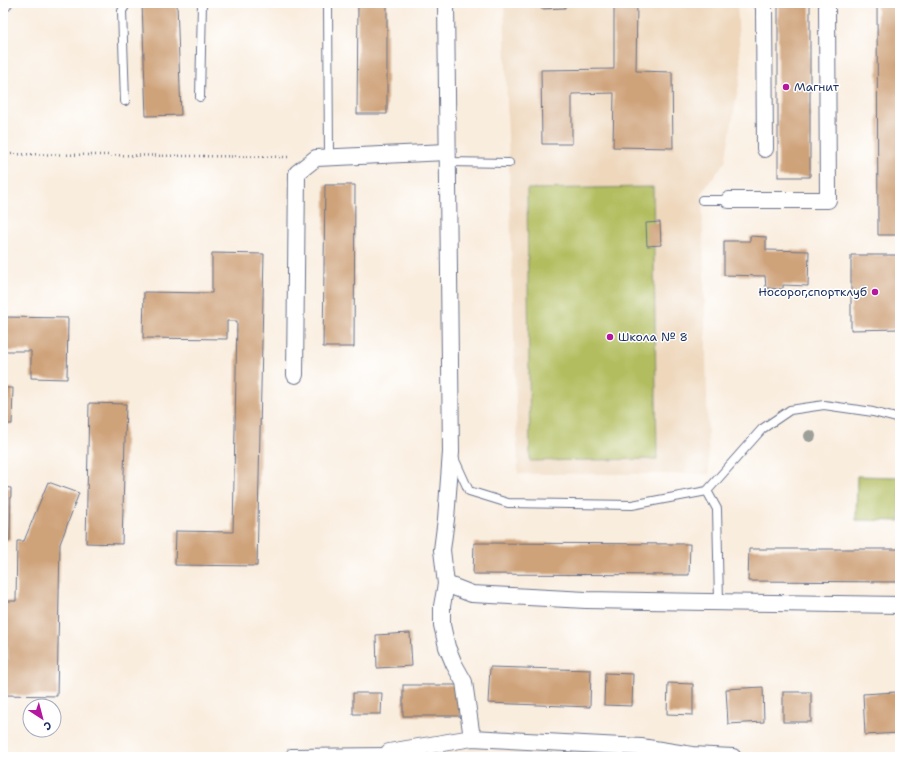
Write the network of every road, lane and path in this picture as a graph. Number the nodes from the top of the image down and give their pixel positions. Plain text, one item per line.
1 (127, 3) edge
2 (202, 3) edge
3 (328, 3) edge
4 (446, 3) edge
5 (763, 3) edge
6 (827, 3) edge
7 (200, 97) dead end
8 (124, 101) dead end
9 (765, 149) dead end
10 (3, 154) edge
11 (323, 157) junction
12 (448, 157) junction
13 (509, 162) dead end
14 (702, 200) dead end
15 (729, 200) joint
16 (295, 375) dead end
17 (900, 419) edge
18 (451, 452) junction
19 (707, 491) junction
20 (446, 584) junction
21 (719, 602) junction
22 (900, 604) edge
23 (472, 738) junction
24 (291, 753) dead end
25 (389, 754) edge
26 (733, 757) edge

1 - 8 lane
2 - 7 lane
3 - 11 lane
4 - 12 street
5 - 9 street
6 - 15 street
10 - 11 path
11 - 12 street
11 - 16 street
12 - 13 lane
12 - 18 street
14 - 15 lane
17 - 19 lane
18 - 19 lane
18 - 20 street
19 - 21 lane
20 - 21 street
20 - 23 street
21 - 22 street
23 - 25 street
23 - 26 street
24 - 25 lane

